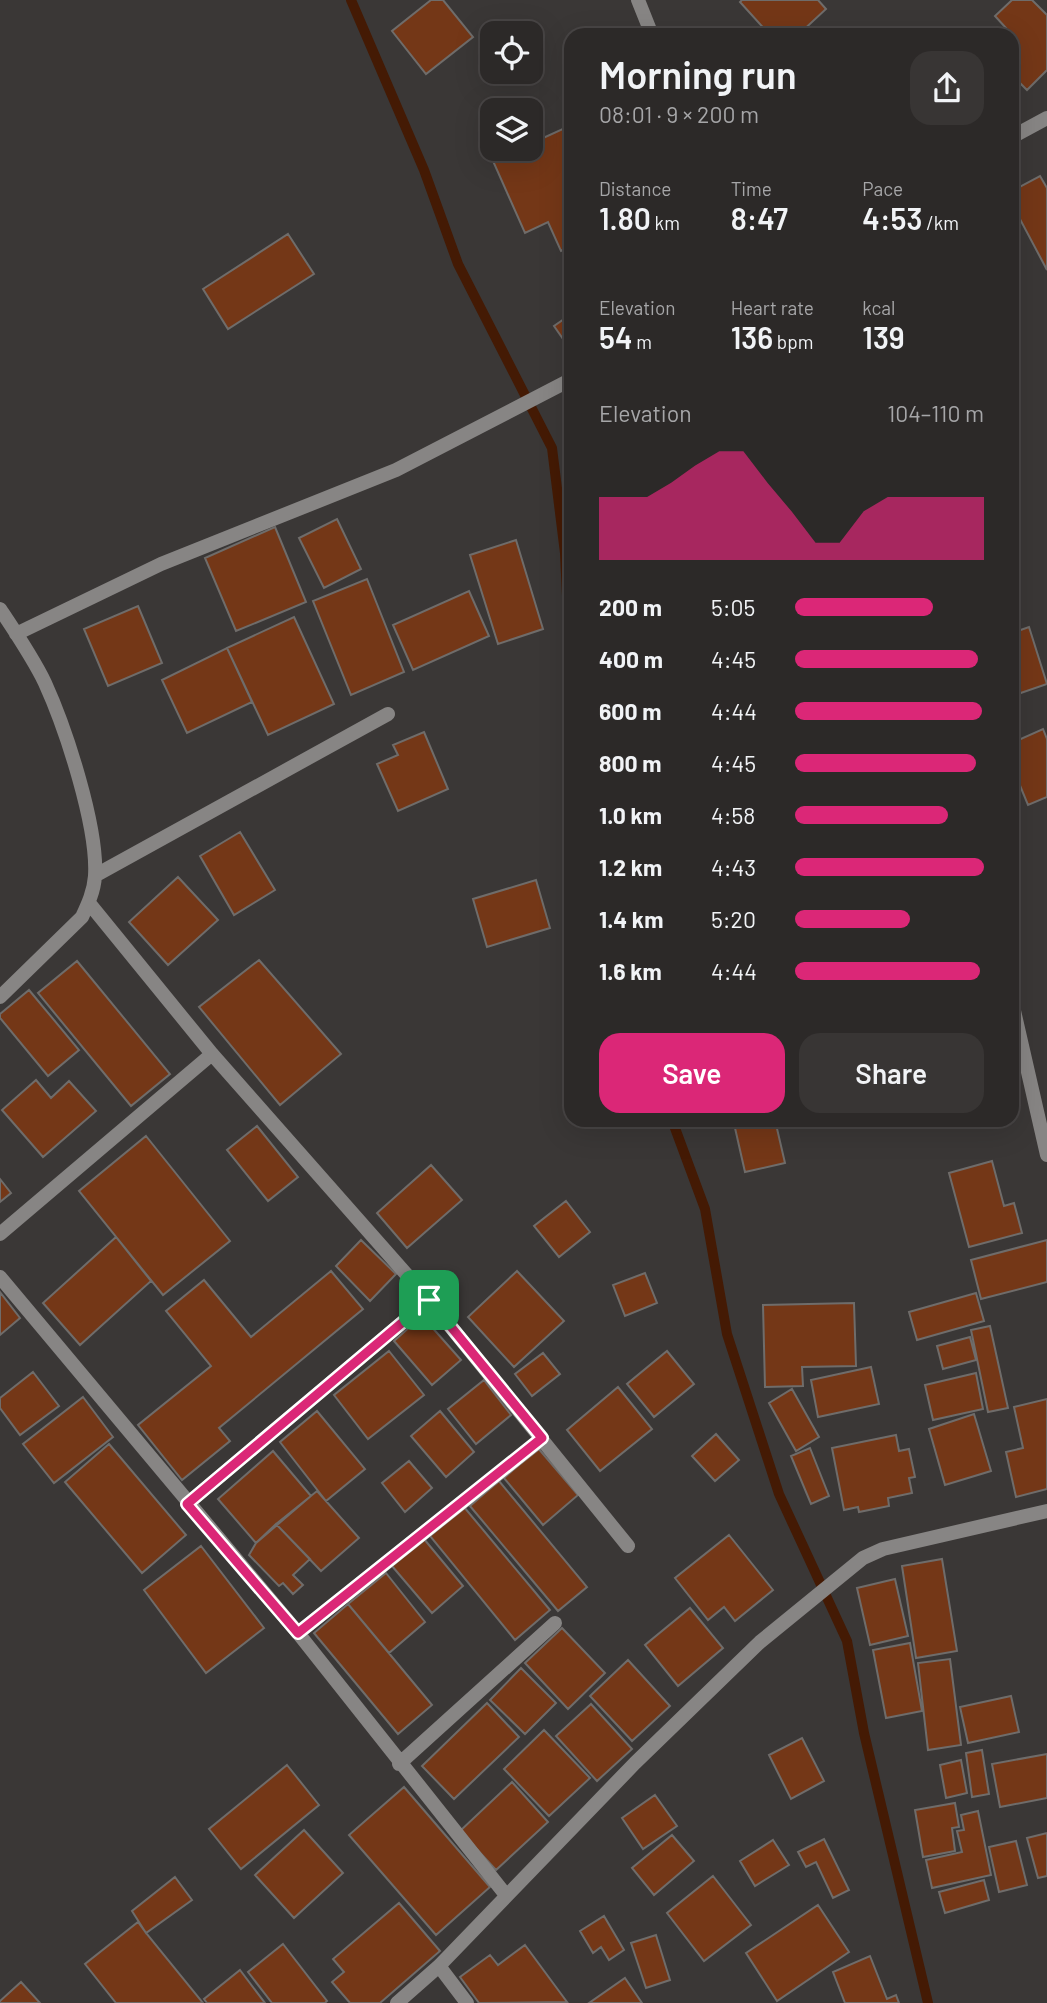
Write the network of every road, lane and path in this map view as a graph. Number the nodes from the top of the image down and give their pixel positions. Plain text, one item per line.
1 (638, 0) edge
2 (649, 28) edge
3 (1047, 118) edge
4 (1019, 133) edge
5 (564, 384) edge
6 (0, 609) edge
7 (16, 634) junction
8 (388, 714) dead end
9 (96, 874) junction
10 (89, 903) junction
11 (0, 997) edge
12 (1019, 1033) edge
13 (212, 1054) junction
14 (1047, 1155) edge
15 (0, 1234) edge
16 (0, 1277) edge
17 (429, 1300) junction
18 (542, 1438) junction
19 (187, 1504) junction
20 (1047, 1511) edge
21 (628, 1546) dead end
22 (555, 1623) dead end
23 (298, 1633) junction
24 (399, 1764) junction
25 (505, 1894) junction
26 (439, 1966) junction
27 (397, 2003) edge
28 (467, 2003) edge

1 - 2 street
3 - 4 street
5 - 7 street
6 - 7 street
7 - 9 street
8 - 9 street
9 - 10 street
10 - 11 street
10 - 13 street
12 - 14 street
13 - 15 street
13 - 17 street
16 - 19 street
17 - 18 street
17 - 19 street
18 - 21 street
18 - 23 street
19 - 23 street
20 - 25 street
22 - 24 street
23 - 24 street
24 - 25 street
25 - 26 street
26 - 27 street
26 - 28 street

